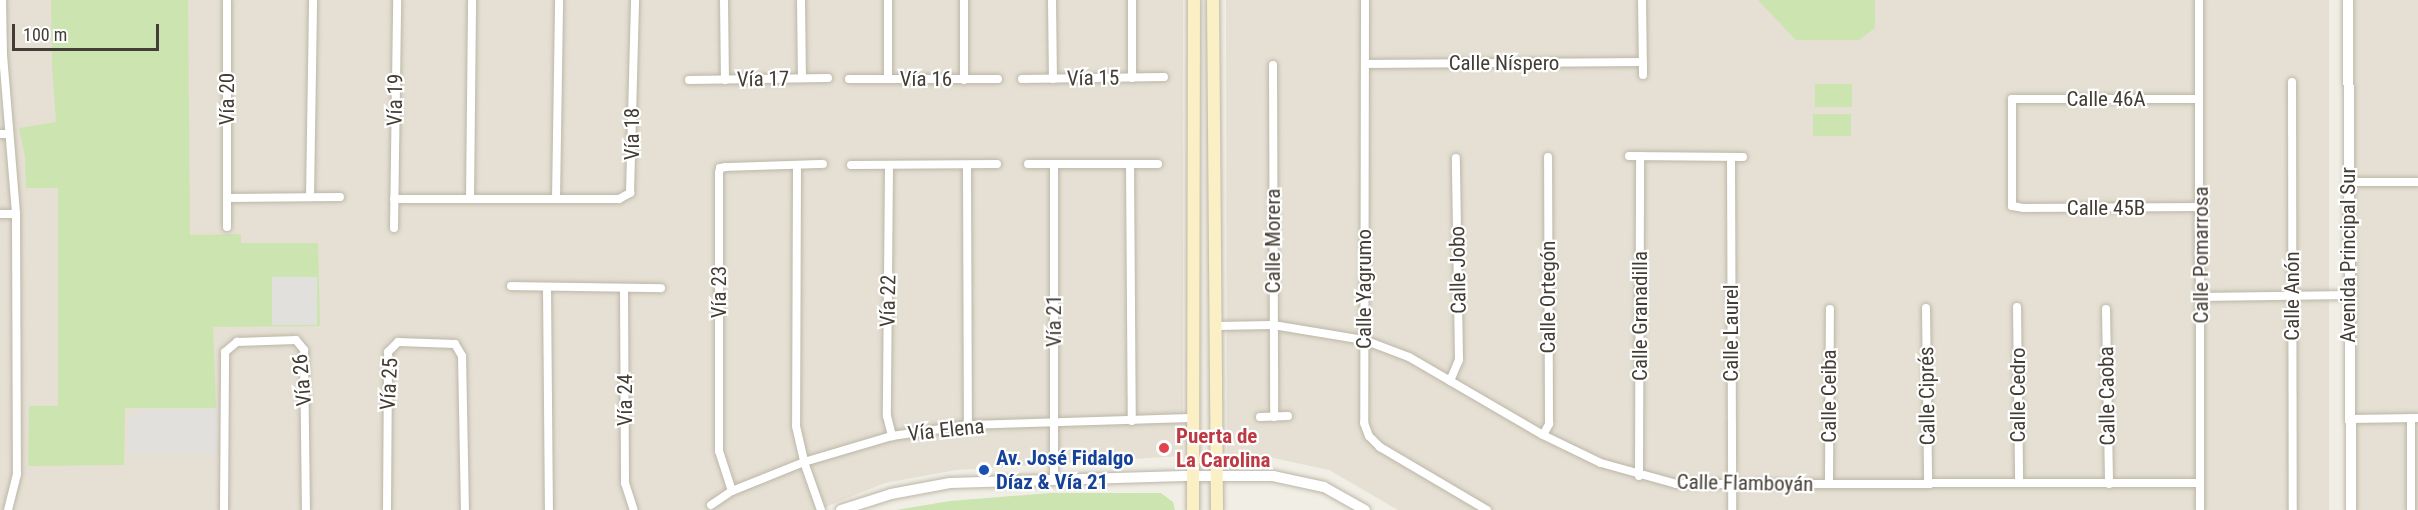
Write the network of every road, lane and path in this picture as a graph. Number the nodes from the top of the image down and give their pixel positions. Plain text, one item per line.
1 (2, 0) edge
2 (227, 0) edge
3 (313, 0) edge
4 (397, 0) edge
5 (472, 0) edge
6 (559, 0) edge
7 (635, 0) edge
8 (724, 0) edge
9 (801, 0) edge
10 (888, 0) edge
11 (964, 0) edge
12 (1052, 0) edge
13 (1132, 0) edge
14 (1194, 0) edge
15 (1213, 0) edge
16 (1365, 0) edge
17 (1642, 0) edge
18 (2199, 0) edge
19 (2348, 0) edge
20 (1, 55) edge
21 (1643, 62) junction
22 (1365, 64) junction
23 (1273, 65) dead end
24 (1643, 75) dead end
25 (1164, 77) dead end
26 (802, 78) junction
27 (828, 78) dead end
28 (1132, 78) junction
29 (849, 79) dead end
30 (888, 79) junction
31 (998, 79) dead end
32 (1022, 79) dead end
33 (1053, 79) junction
34 (689, 80) dead end
35 (724, 80) junction
36 (964, 80) junction
37 (2292, 82) dead end
38 (2199, 99) junction
39 (5, 134) edge
40 (1629, 156) dead end
41 (1640, 156) junction
42 (1548, 157) dead end
43 (1731, 157) junction
44 (1743, 157) dead end
45 (1456, 158) dead end
46 (823, 164) dead end
47 (998, 164) dead end
48 (1028, 164) dead end
49 (1054, 164) junction
50 (1158, 164) dead end
51 (797, 165) junction
52 (851, 165) dead end
53 (889, 165) junction
54 (967, 165) junction
55 (1130, 165) junction
56 (2348, 182) junction
57 (2418, 182) edge
58 (310, 197) junction
59 (340, 197) dead end
60 (227, 198) junction
61 (394, 199) junction
62 (470, 199) junction
63 (556, 199) junction
64 (2012, 206) joint
65 (2200, 207) junction
66 (0, 214) edge
67 (16, 214) junction
68 (227, 228) dead end
69 (394, 228) dead end
70 (511, 286) dead end
71 (547, 288) junction
72 (624, 288) junction
73 (661, 288) dead end
74 (2292, 295) junction
75 (2348, 295) junction
76 (2202, 297) junction
77 (2017, 307) dead end
78 (1926, 308) dead end
79 (1830, 309) dead end
80 (2106, 309) dead end
81 (1273, 325) junction
82 (1216, 326) junction
83 (1364, 340) junction
84 (1450, 381) junction
85 (1288, 416) dead end
86 (1260, 417) dead end
87 (1274, 417) junction
88 (1194, 418) junction
89 (2414, 418) edge
90 (2349, 419) junction
91 (1132, 421) junction
92 (1054, 422) junction
93 (968, 425) junction
94 (1544, 435) junction
95 (892, 436) junction
96 (804, 462) junction
97 (1192, 476) junction
98 (1216, 476) junction
99 (1639, 476) junction
100 (1054, 479) junction
101 (2019, 483) junction
102 (2200, 483) junction
103 (1732, 484) junction
104 (1829, 484) junction
105 (1928, 484) junction
106 (2109, 484) junction
107 (732, 491) junction
108 (711, 505) dead end
109 (8, 510) edge
110 (224, 510) edge
111 (306, 510) edge
112 (387, 510) edge
113 (465, 510) edge
114 (549, 510) edge
115 (634, 510) edge
116 (821, 510) edge
117 (842, 510) edge
118 (1193, 510) edge
119 (1217, 510) edge
120 (1365, 510) edge
121 (1487, 510) edge
122 (1732, 510) edge
123 (2200, 510) edge
124 (2293, 510) edge
125 (2351, 510) edge
126 (2412, 510) edge

1 - 20 street
2 - 60 street, Vía 20
3 - 58 street
4 - 61 street, Vía 19
5 - 62 street
6 - 63 street
7 - 63 street, Vía 18
8 - 35 street, Vía 17
9 - 26 street, Vía 17
10 - 30 street, Vía 16
11 - 36 street, Vía 16
12 - 33 street, Vía 15
13 - 28 street, Vía 15
14 - 88 main road
15 - 82 main road
16 - 22 street, Calle Yagrumo
17 - 21 street
18 - 38 street, Calle Pomarrosa
19 - 56 street, Avenida Principal Sur
20 - 39 street
21 - 22 street, Calle Níspero
21 - 24 street
22 - 83 street, Calle Yagrumo
23 - 81 street, Calle Morera
25 - 28 street, Vía 15
26 - 27 street, Vía 17
26 - 35 street, Vía 17
28 - 33 street, Vía 15
29 - 30 street, Vía 16
30 - 36 street, Vía 16
31 - 36 street, Vía 16
32 - 33 street, Vía 15
34 - 35 street, Vía 17
37 - 74 street, Calle Anón
38 - 64 street, Calle 46A
38 - 65 street, Calle Pomarrosa
39 - 67 street
40 - 41 street
41 - 43 street
41 - 99 street, Calle Granadilla
42 - 94 street, Calle Ortegón
43 - 44 street
43 - 103 street, Calle Laurel
45 - 84 street, Calle Jobo
46 - 51 street, Vía 23
47 - 54 street
48 - 49 street
49 - 55 street
49 - 92 street, Vía 21
50 - 55 street
51 - 96 street
51 - 107 street, Vía 23
52 - 53 street
53 - 54 street
53 - 95 street, Vía 22
54 - 93 street
55 - 91 street
56 - 57 street
56 - 75 street, Avenida Principal Sur
58 - 59 street
58 - 60 street
60 - 68 street, Vía 20
61 - 62 street
61 - 69 street, Vía 19
62 - 63 street, Vía 18
64 - 65 street, Calle 45B
65 - 76 street, Calle Pomarrosa
66 - 67 street
67 - 109 street
70 - 71 street
71 - 72 street
71 - 114 street
72 - 73 street
72 - 115 street, Vía 24
74 - 75 street
74 - 76 street
74 - 124 street, Calle Anón
75 - 90 street, Avenida Principal Sur
76 - 102 street, Calle Pomarrosa
77 - 101 street, Calle Cedro
78 - 105 street, Calle Ciprés
79 - 104 street, Calle Ceiba
80 - 106 street, Calle Caoba
81 - 82 street, Calle Flamboyán
81 - 83 street, Calle Flamboyán
81 - 87 street, Calle Morera
82 - 98 main road
83 - 84 street, Calle Flamboyán
83 - 121 street, Calle Yagrumo
84 - 94 street, Calle Flamboyán
85 - 87 street
86 - 87 street
88 - 91 street, Vía Elena
88 - 97 main road
89 - 90 street
89 - 126 street
90 - 125 street, Avenida Principal Sur
91 - 92 street, Vía Elena
92 - 93 street, Vía Elena
92 - 100 street, Vía 21
93 - 95 street, Vía Elena
94 - 99 street, Calle Flamboyán
95 - 96 street, Vía Elena
96 - 107 street, Vía Elena
96 - 116 street
97 - 98 street
97 - 100 street
97 - 118 main road
98 - 119 main road
98 - 120 street
99 - 103 street, Calle Flamboyán
100 - 117 street
101 - 105 street, Calle Flamboyán
101 - 106 street, Calle Flamboyán
102 - 106 street, Calle Flamboyán
102 - 123 street, Calle Pomarrosa
103 - 104 street, Calle Flamboyán
103 - 122 street, Calle Laurel
104 - 105 street, Calle Flamboyán
107 - 108 street, Vía Elena
110 - 111 street, Vía 26
112 - 113 street, Vía 25

